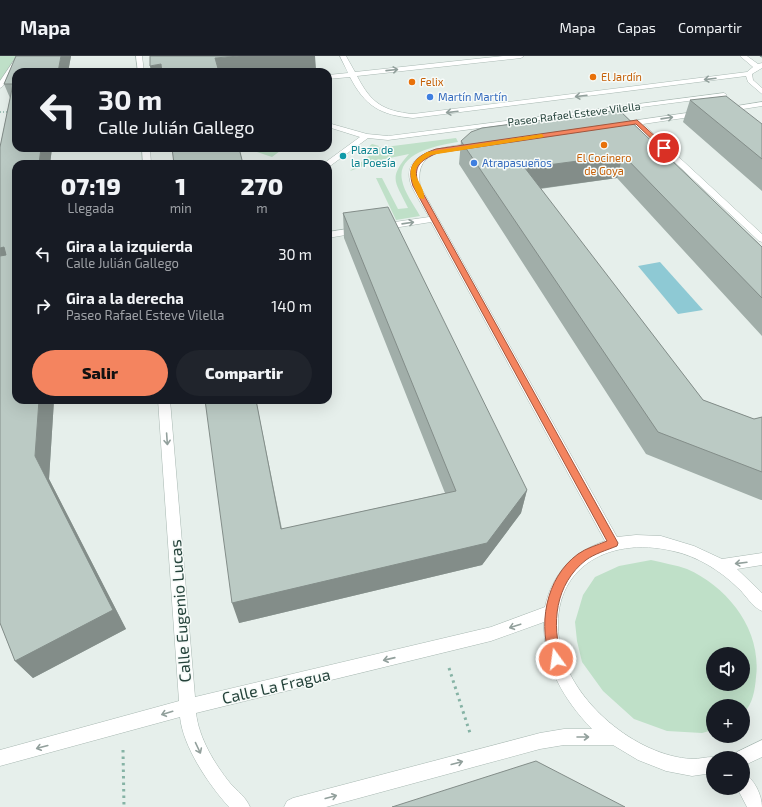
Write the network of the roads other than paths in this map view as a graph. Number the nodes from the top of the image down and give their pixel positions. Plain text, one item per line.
1 (20, 56) edge
2 (139, 56) edge
3 (343, 56) edge
4 (521, 56) edge
5 (743, 56) edge
6 (760, 66) edge
7 (140, 68) edge
8 (353, 74) junction
9 (749, 74) junction
10 (332, 77) edge
11 (0, 86) edge
12 (762, 92) edge
13 (724, 94) dead end
14 (762, 104) edge
15 (637, 122) junction
16 (332, 126) edge
17 (607, 126) edge
18 (366, 136) junction
19 (485, 144) edge
20 (332, 161) edge
21 (434, 219) junction
22 (332, 234) edge
23 (762, 239) edge
24 (164, 404) edge
25 (613, 543) junction
26 (762, 559) edge
27 (720, 566) junction
28 (762, 604) edge
29 (551, 612) junction
30 (187, 707) junction
31 (615, 737) junction
32 (762, 748) edge
33 (750, 754) edge
34 (0, 758) edge
35 (706, 766) edge
36 (750, 794) edge
37 (241, 807) edge
38 (293, 807) edge
39 (757, 807) edge

1 - 11 street
2 - 7 street
3 - 8 street
8 -> 4 street
5 - 6 street
6 - 9 street
9 -> 8 street, Paseo Rafael Esteve Vilella
8 - 10 street
9 - 12 street
13 - 18 street, Paseo Rafael Esteve Vilella
15 -> 14 street, Paseo Rafael Esteve Vilella
15 - 17 street, Paseo Rafael Esteve Vilella
15 - 23 street
16 - 18 street
18 - 20 street
19 - 21 street
22 -> 21 street
21 - 25 street
24 -> 30 street, Calle Eugenio Lucas
25 - 27 street
25 - 29 street
26 -> 27 street
27 - 28 street
29 -> 30 street, Calle La Fragua
29 - 31 street
30 -> 34 street, Calle La Fragua
30 -> 37 street, Calle Eugenio Lucas
31 - 35 street
38 -> 31 street
32 - 33 street
36 - 39 street

